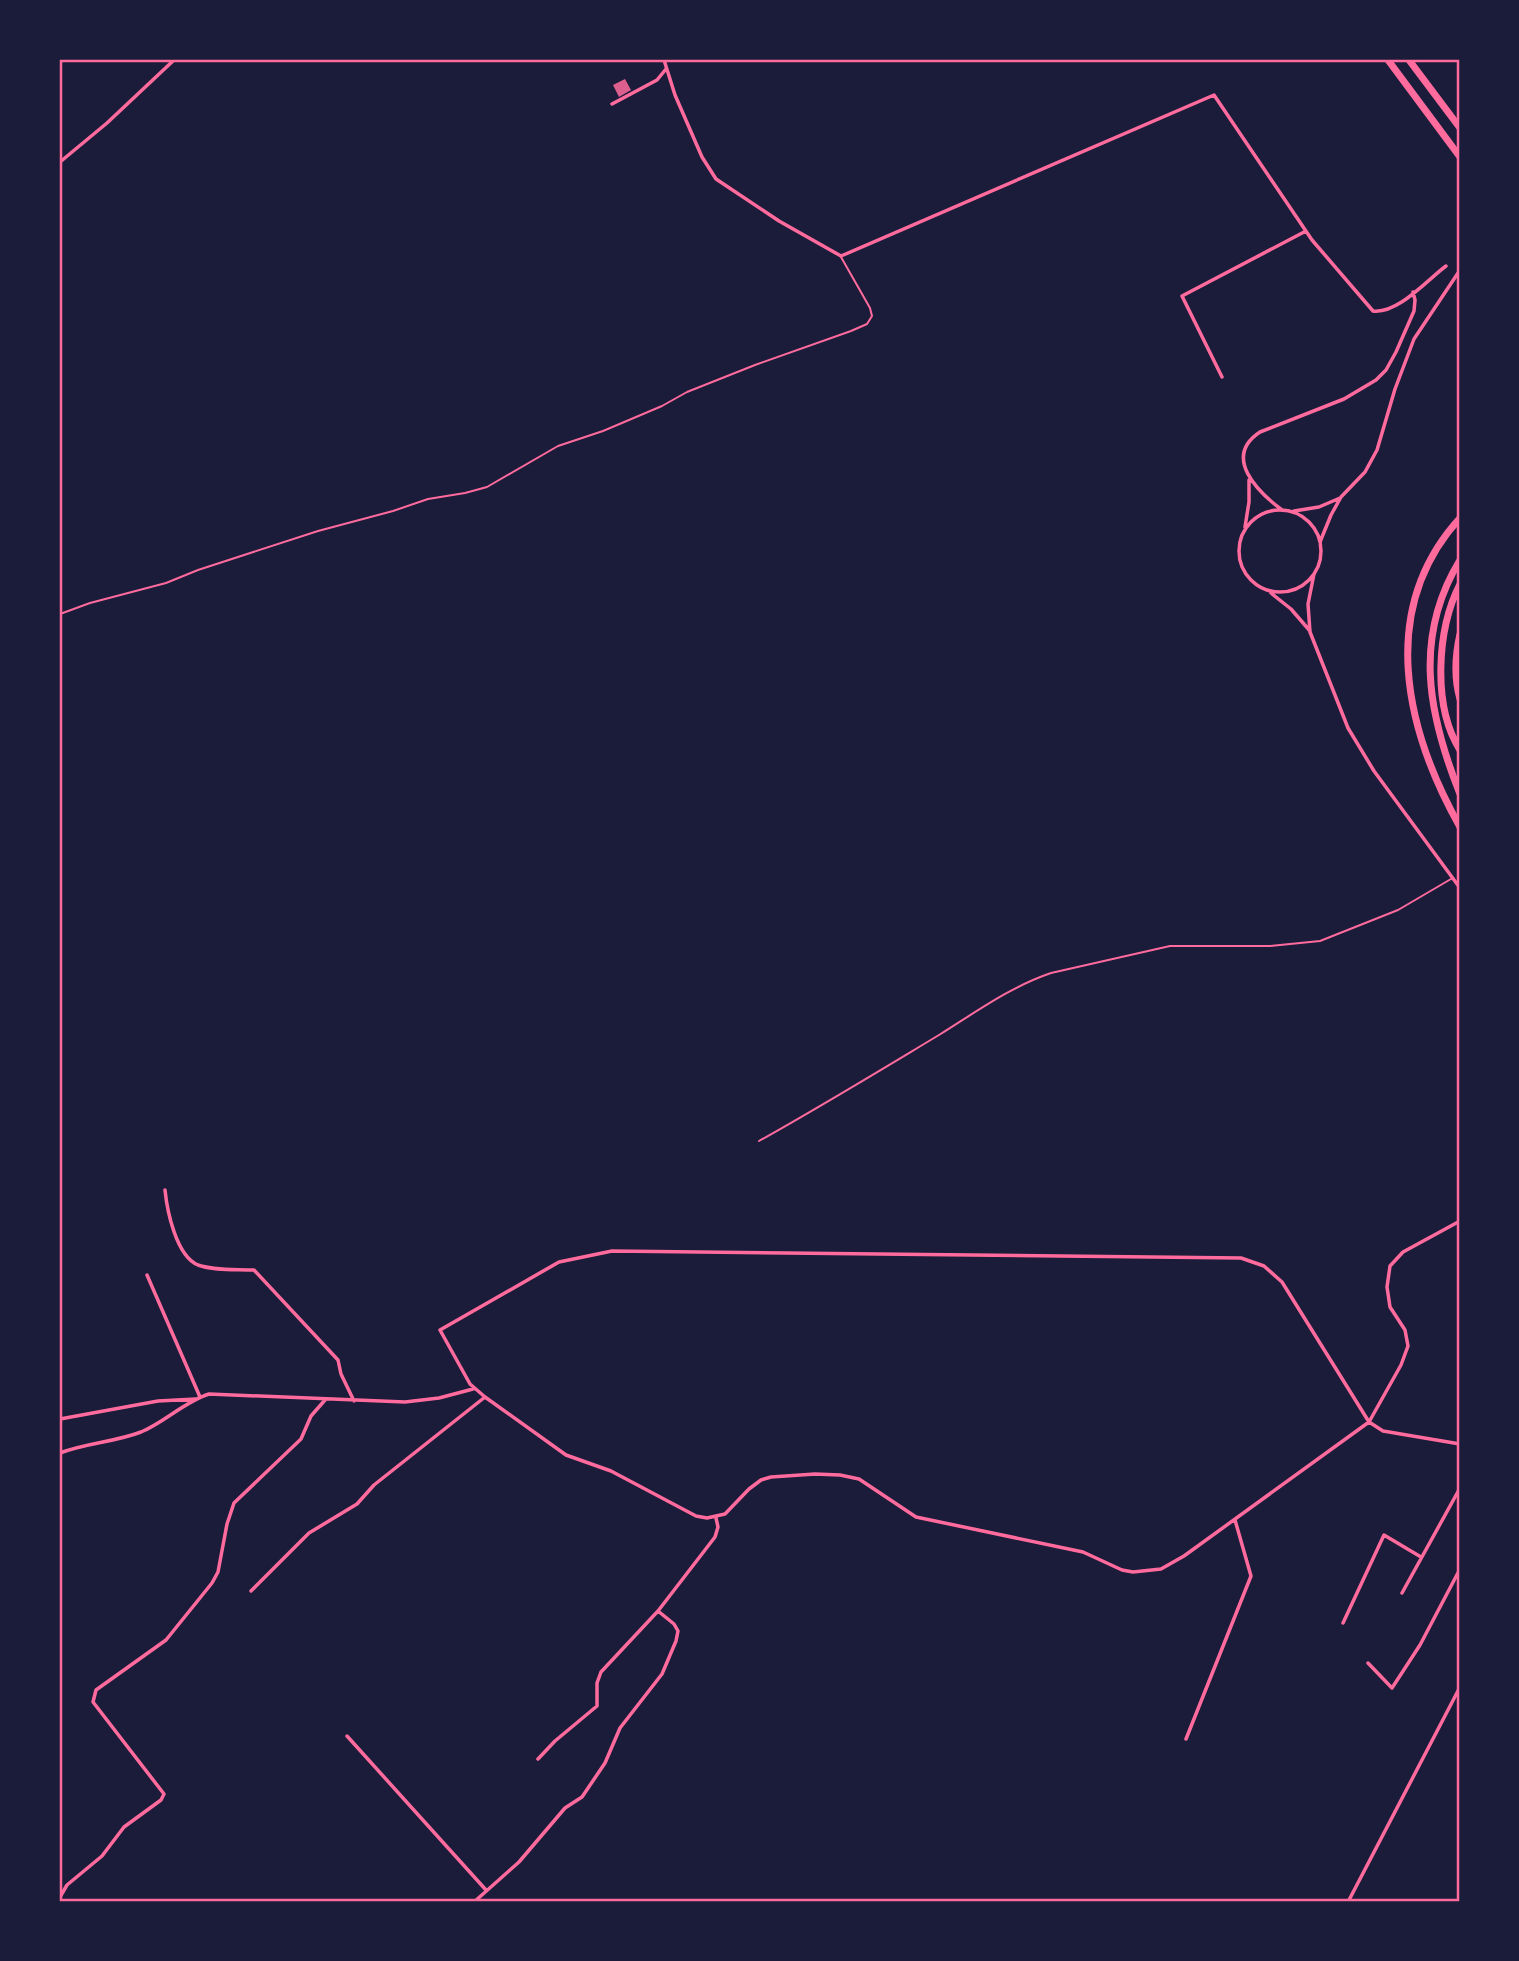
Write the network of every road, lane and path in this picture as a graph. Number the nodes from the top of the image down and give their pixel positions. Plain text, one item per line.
1 (174, 60) edge
2 (664, 60) edge
3 (1388, 60) edge
4 (1409, 60) edge
5 (666, 69) junction
6 (612, 104) dead end
7 (1460, 128) edge
8 (1460, 157) edge
9 (60, 162) edge
10 (1306, 231) junction
11 (841, 256) junction
12 (1446, 266) dead end
13 (1460, 270) edge
14 (1413, 292) junction
15 (1222, 377) dead end
16 (1250, 480) junction
17 (1341, 497) junction
18 (1282, 510) junction
19 (1292, 512) junction
20 (1460, 518) edge
21 (1245, 528) junction
22 (1320, 542) junction
23 (1460, 560) edge
24 (1314, 573) junction
25 (1460, 584) edge
26 (1266, 590) junction
27 (60, 614) edge
28 (1310, 632) junction
29 (1460, 634) edge
30 (1460, 699) edge
31 (1460, 750) edge
32 (1460, 794) edge
33 (1460, 827) edge
34 (1452, 878) junction
35 (1460, 888) edge
36 (759, 1141) dead end
37 (164, 1190) dead end
38 (1460, 1221) edge
39 (147, 1275) dead end
40 (475, 1389) junction
41 (485, 1397) junction
42 (198, 1398) junction
43 (325, 1400) junction
44 (354, 1401) junction
45 (60, 1419) edge
46 (1369, 1422) junction
47 (1460, 1444) edge
48 (60, 1453) edge
49 (1460, 1488) edge
50 (716, 1518) junction
51 (1235, 1520) junction
52 (1421, 1557) junction
53 (1460, 1569) edge
54 (251, 1591) dead end
55 (1402, 1593) dead end
56 (658, 1611) junction
57 (1343, 1623) dead end
58 (1368, 1663) dead end
59 (1460, 1686) edge
60 (347, 1736) dead end
61 (1186, 1739) dead end
62 (538, 1759) dead end
63 (486, 1891) junction
64 (60, 1897) edge
65 (474, 1902) edge
66 (1348, 1902) edge

1 - 9 street
2 - 5 street
3 - 8 highway
4 - 7 highway
5 - 6 street
5 - 11 street
10 - 11 street
10 - 14 street
10 - 15 street
11 - 27 lane
12 - 14 street
13 - 17 street
14 - 16 street
16 - 18 street
16 - 21 street
17 - 19 street
17 - 22 street
18 - 19 street
18 - 21 street
19 - 22 street
20 - 33 highway
21 - 26 street
22 - 24 street
23 - 32 highway
24 - 26 street
24 - 28 street
25 - 31 highway
26 - 28 street
28 - 34 street
29 - 30 highway
34 - 35 street
34 - 36 lane
37 - 44 street
38 - 46 street
39 - 42 street
40 - 41 street
40 - 44 street
40 - 46 street
41 - 50 street
41 - 54 street
42 - 43 street
42 - 45 street
42 - 48 street
43 - 44 street
43 - 64 street
46 - 47 street
46 - 51 street
49 - 52 street
50 - 51 street
50 - 56 street
51 - 61 street
52 - 55 street
52 - 57 street
53 - 58 street
56 - 62 street
56 - 63 street
59 - 66 street
60 - 63 street
63 - 65 street

